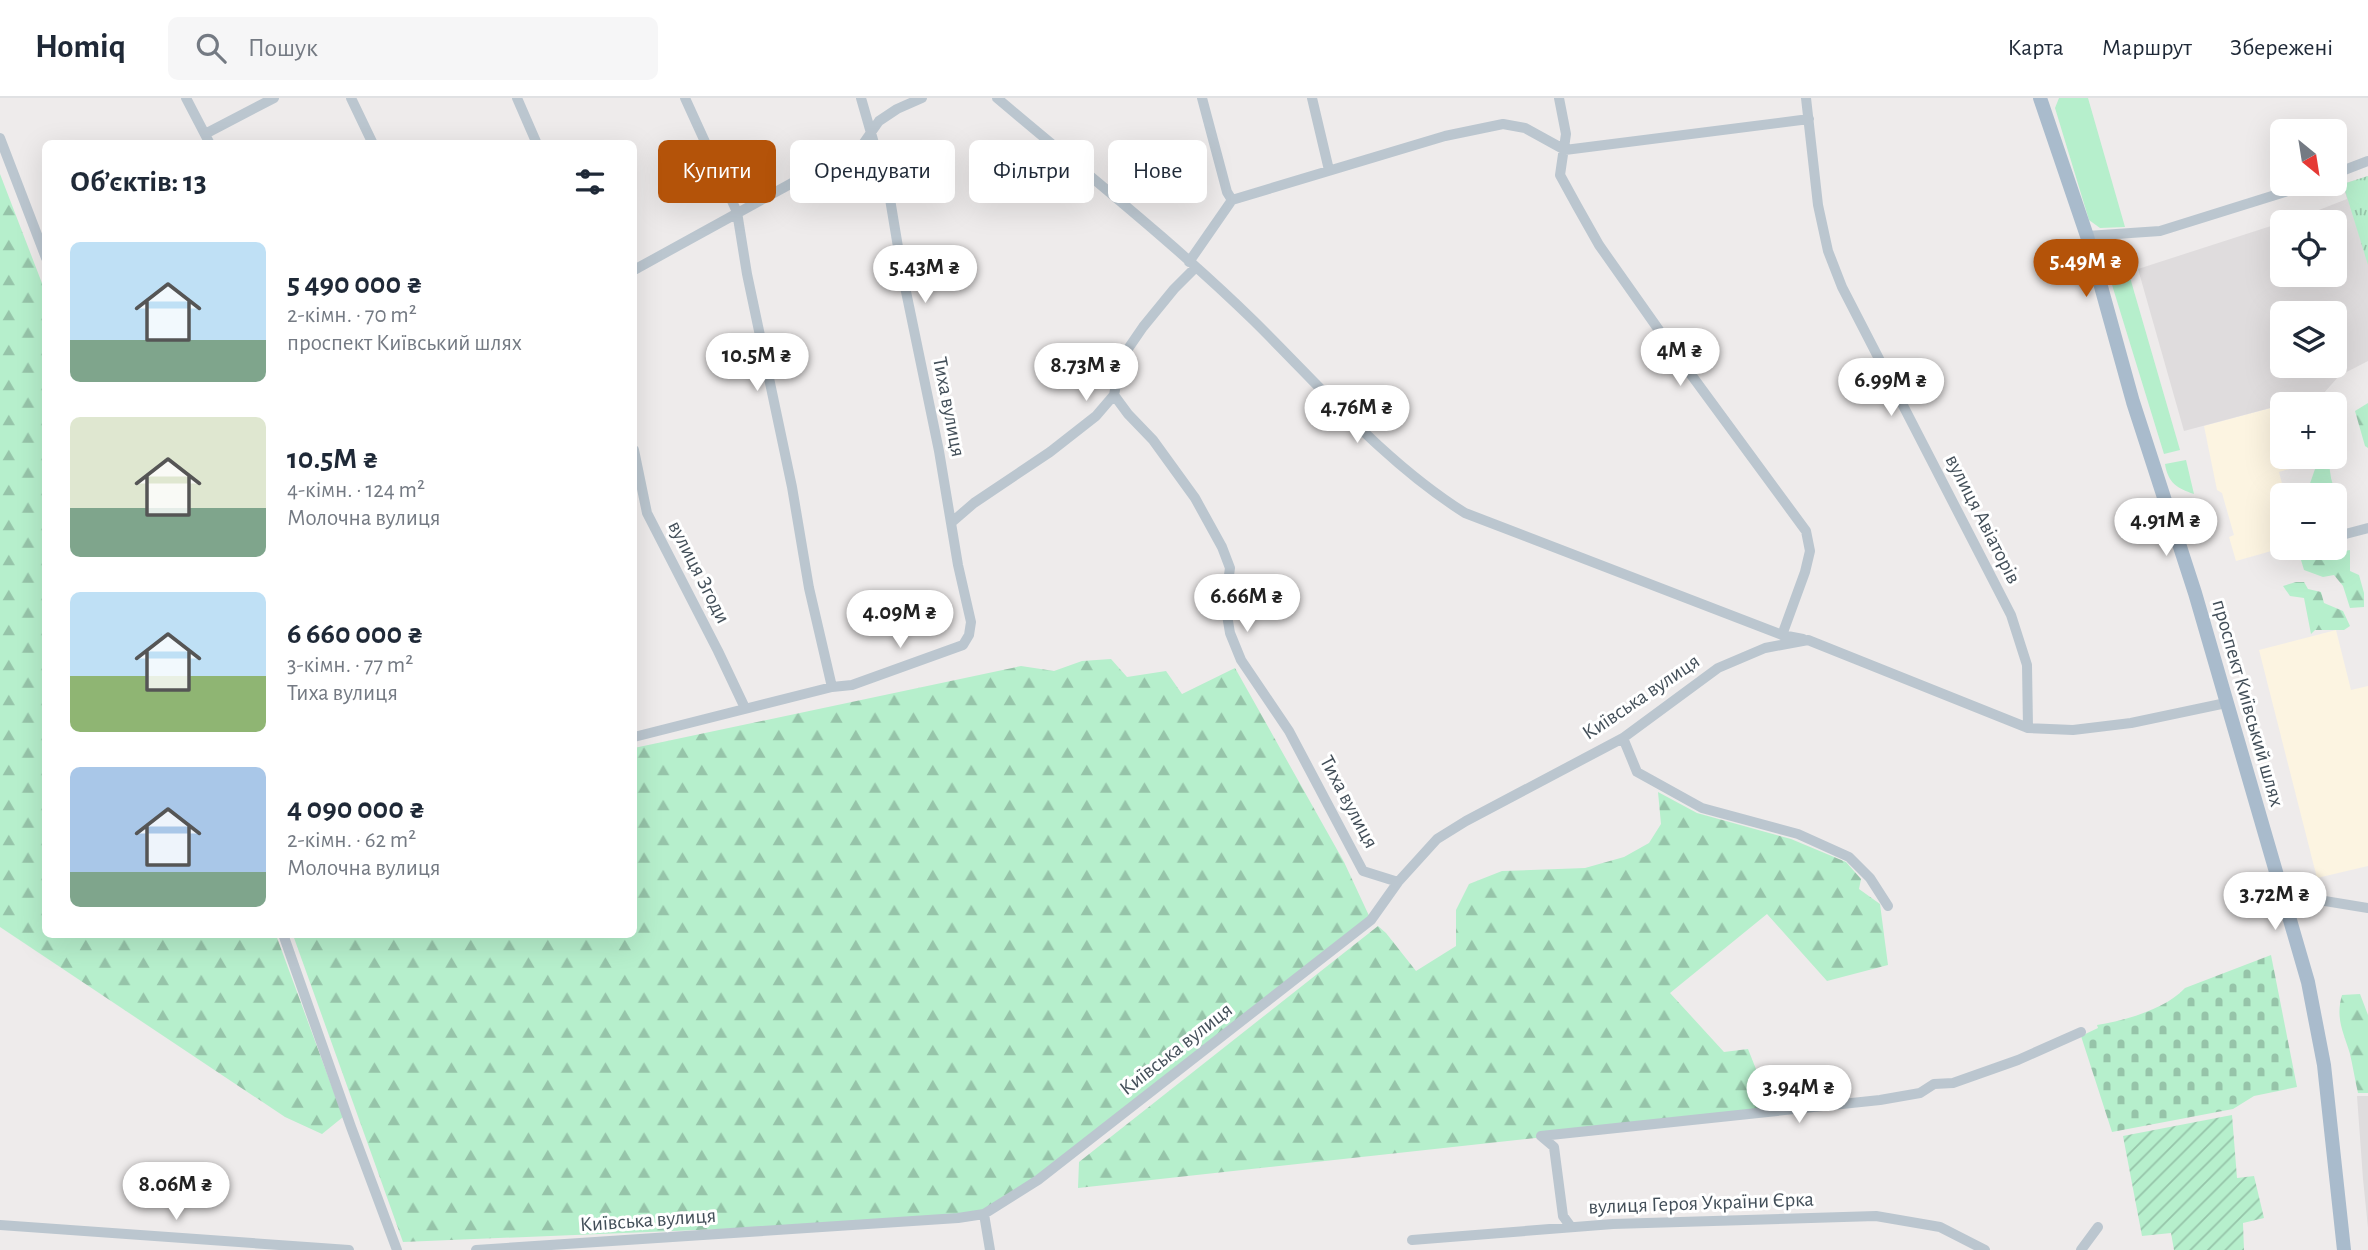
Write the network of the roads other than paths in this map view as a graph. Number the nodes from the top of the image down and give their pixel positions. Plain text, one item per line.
1 (186, 98) edge
2 (274, 98) edge
3 (351, 98) edge
4 (517, 98) edge
5 (685, 98) edge
6 (861, 98) edge
7 (922, 98) edge
8 (997, 98) edge
9 (1202, 98) edge
10 (1312, 98) edge
11 (1559, 98) edge
12 (1806, 98) edge
13 (2040, 98) edge
14 (1809, 119) junction
15 (870, 131) junction
16 (0, 138) edge
17 (207, 139) edge
18 (371, 140) edge
19 (535, 140) edge
20 (1565, 150) junction
21 (2368, 161) edge
22 (2347, 169) edge
23 (1329, 170) junction
24 (2272, 196) edge
25 (1232, 200) junction
26 (737, 212) junction
27 (2087, 236) junction
28 (42, 248) edge
29 (1192, 265) junction
30 (637, 268) edge
31 (1114, 395) junction
32 (637, 465) edge
33 (952, 522) junction
34 (2368, 528) edge
35 (2347, 534) edge
36 (1782, 635) junction
37 (1808, 640) junction
38 (832, 687) junction
39 (2226, 703) junction
40 (745, 708) junction
41 (2028, 728) junction
42 (637, 736) edge
43 (1623, 738) junction
44 (1398, 882) junction
45 (2282, 894) junction
46 (1888, 905) dead end
47 (2368, 908) edge
48 (284, 938) edge
49 (2081, 1032) dead end
50 (984, 1214) junction
51 (0, 1225) edge
52 (1571, 1227) junction
53 (2098, 1227) dead end
54 (1412, 1240) dead end
55 (349, 1250) edge
56 (397, 1250) edge
57 (476, 1250) edge
58 (990, 1250) edge
59 (1985, 1250) edge
60 (2081, 1250) edge
61 (2344, 1250) edge

1 - 17 street
2 - 17 street
3 - 18 street
4 - 19 street
5 - 26 street
6 - 15 street, Тиха вулиця
7 - 15 street
8 - 29 street
9 - 25 street
10 - 23 street
11 - 20 street
12 - 14 street, вулиця Авіаторів
13 - 27 main road, проспект Київський шлях
14 - 20 street
14 - 41 street, вулиця Авіаторів
15 - 26 street
15 - 33 street, Тиха вулиця
16 - 28 street
20 - 23 street
20 - 36 street
21 - 22 street
23 - 25 street
24 - 27 street
25 - 29 street
26 - 30 street
26 - 38 street
27 - 39 main road, проспект Київський шлях
29 - 31 street
29 - 36 street
31 - 33 street
31 - 44 street, Тиха вулиця
32 - 40 street, вулиця Згоди
33 - 38 street, Тиха вулиця
34 - 35 street
36 - 37 street
37 - 41 street
37 - 43 street, Київська вулиця
38 - 40 street
39 - 41 street
39 - 45 main road, проспект Київський шлях
40 - 42 street
43 - 44 street, Київська вулиця
43 - 46 street
44 - 50 street, Київська вулиця
45 - 47 street
45 - 61 main road, проспект Київський шлях
48 - 56 street
49 - 52 street
50 - 57 street, Київська вулиця
50 - 58 street
51 - 55 street
52 - 54 street, вулиця Героя України Єрка
52 - 59 street, вулиця Героя України Єрка
53 - 60 street

